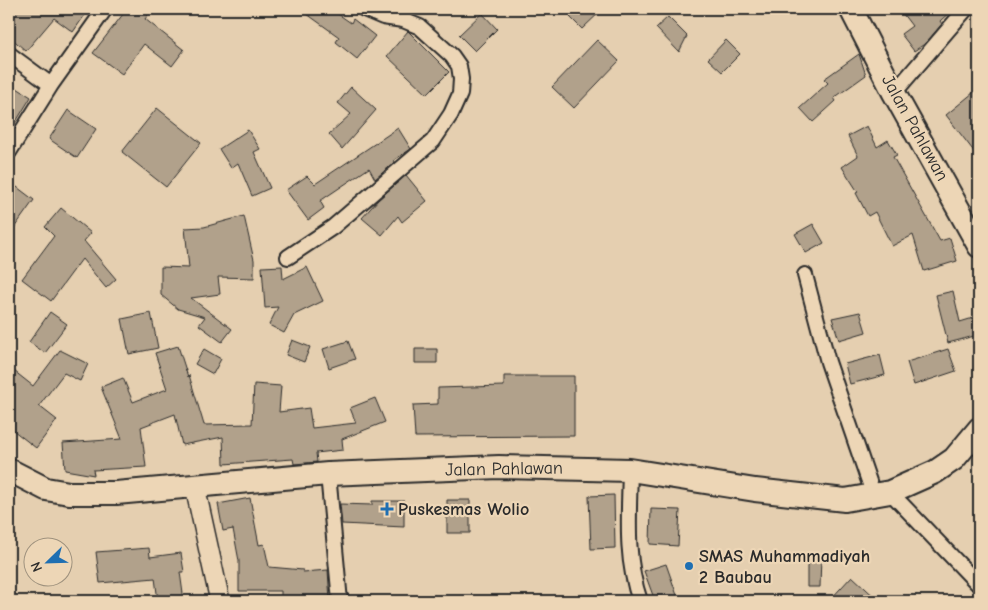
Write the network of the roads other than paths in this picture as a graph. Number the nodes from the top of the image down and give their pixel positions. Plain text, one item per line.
1 (105, 9) edge
2 (364, 9) edge
3 (851, 9) edge
4 (966, 9) edge
5 (9, 54) edge
6 (51, 85) junction
7 (894, 93) junction
8 (9, 152) edge
9 (979, 246) edge
10 (288, 257) dead end
11 (805, 274) dead end
12 (979, 430) edge
13 (9, 470) edge
14 (630, 470) junction
15 (328, 474) junction
16 (194, 487) junction
17 (882, 494) junction
18 (979, 585) edge
19 (220, 601) edge
20 (340, 601) edge
21 (640, 601) edge

1 - 6 street
2 - 10 street
3 - 7 highway, Jalan Pahlawan
4 - 7 street
5 - 6 street
6 - 8 street
7 - 9 highway, Jalan Pahlawan
11 - 17 street
12 - 17 highway, Jalan Pahlawan
13 - 16 highway, Jalan Pahlawan
14 - 15 highway, Jalan Pahlawan
14 - 17 highway, Jalan Pahlawan
14 - 21 street
15 - 16 highway, Jalan Pahlawan
15 - 20 street
16 - 19 main road
17 - 18 street

